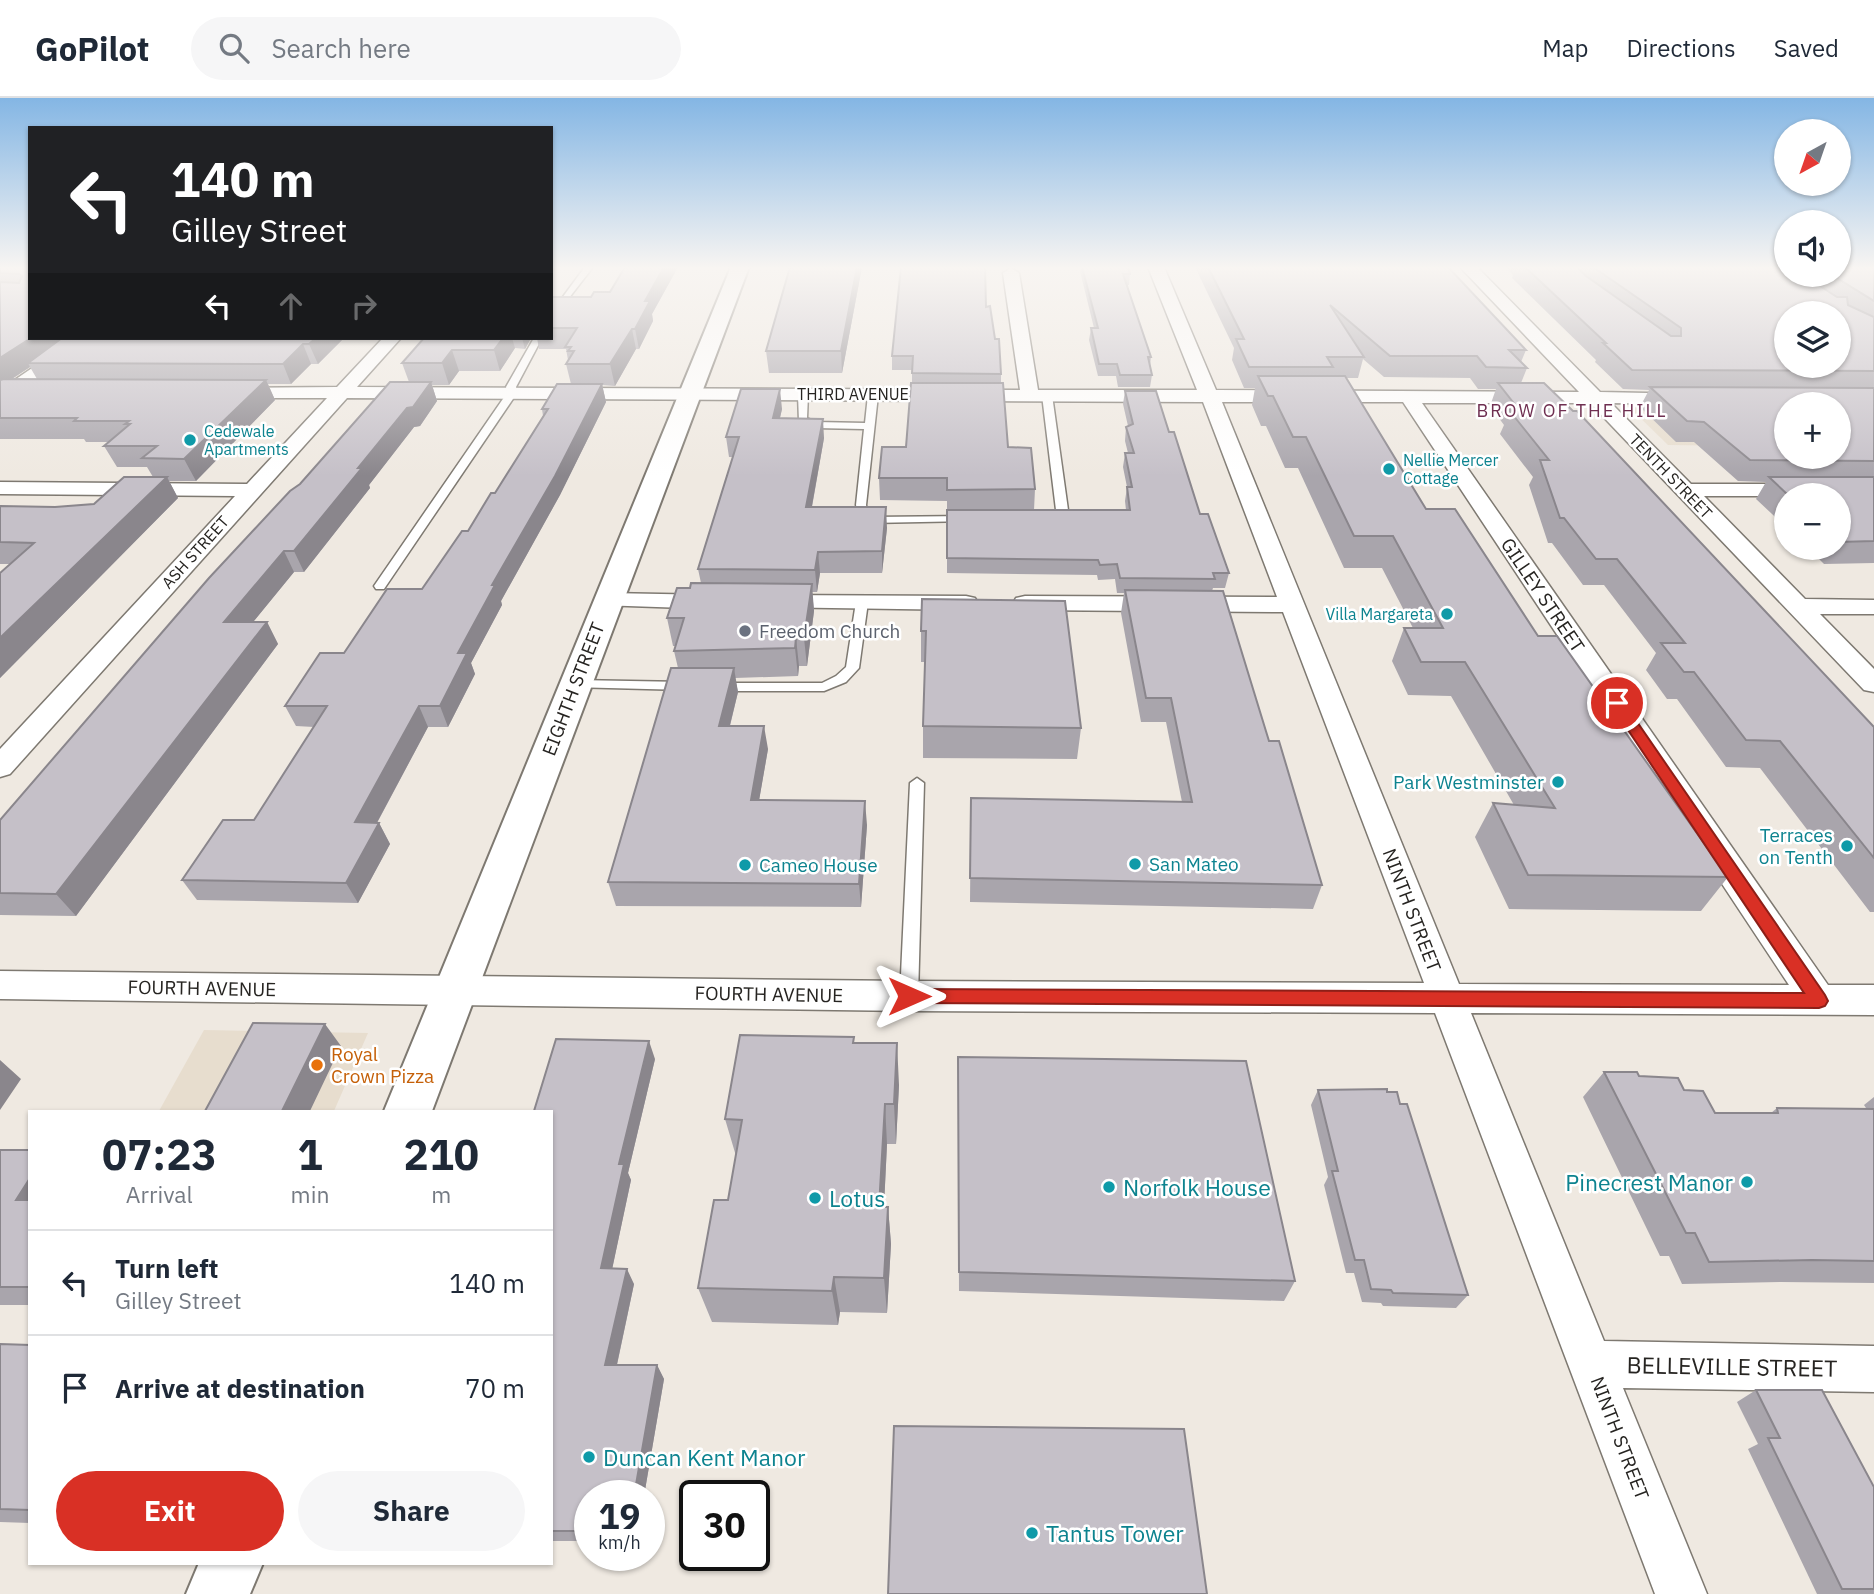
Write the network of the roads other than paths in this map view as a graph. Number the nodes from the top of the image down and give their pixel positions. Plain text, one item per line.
1 (713, 337) edge
2 (1026, 337) edge
3 (1184, 337) edge
4 (1536, 337) edge
5 (84, 340) edge
6 (390, 340) edge
7 (537, 340) edge
8 (43, 392) edge
9 (212, 392) edge
10 (342, 392) junction
11 (512, 393) junction
12 (4, 394) edge
13 (690, 394) junction
14 (803, 394) junction
15 (873, 395) junction
16 (1039, 395) junction
17 (1211, 397) junction
18 (1409, 397) junction
19 (1595, 398) junction
20 (1711, 398) edge
21 (869, 426) junction
22 (0, 488) edge
23 (250, 490) junction
24 (1685, 490) junction
25 (1874, 490) edge
26 (980, 519) edge
27 (1034, 519) edge
28 (380, 586) dead end
29 (608, 600) junction
30 (862, 602) junction
31 (1293, 605) junction
32 (1798, 606) junction
33 (1874, 607) edge
34 (575, 684) junction
35 (1874, 684) edge
36 (0, 767) edge
37 (917, 783) dead end
38 (0, 985) edge
39 (455, 991) junction
40 (909, 996) junction
41 (1447, 998) junction
42 (1874, 1000) edge
43 (1819, 1001) junction
44 (408, 1110) edge
45 (1591, 1364) junction
46 (1874, 1369) edge
47 (229, 1565) edge
48 (218, 1594) edge
49 (1681, 1594) edge

1 - 13 street, EIGHTH STREET
2 - 16 street
3 - 17 street, NINTH STREET
4 - 19 street, TENTH STREET
5 - 12 street
6 - 10 street, ASH STREET
7 - 11 lane
8 - 12 street
9 - 10 street, THIRD AVENUE
10 - 11 street, THIRD AVENUE
10 - 23 street, ASH STREET
11 - 13 street, THIRD AVENUE
11 - 28 lane
13 - 14 street, THIRD AVENUE
13 - 29 street, EIGHTH STREET
14 - 15 street, THIRD AVENUE
14 - 21 lane
15 - 16 street, THIRD AVENUE
15 - 21 lane
16 - 17 street, THIRD AVENUE
16 - 27 lane
17 - 18 street, THIRD AVENUE
17 - 31 street, NINTH STREET
18 - 19 street, THIRD AVENUE
18 - 43 street, GILLEY STREET
19 - 20 street, THIRD AVENUE
19 - 24 street, TENTH STREET
21 - 26 lane
22 - 23 street
23 - 36 street, ASH STREET
24 - 25 street
24 - 32 street, TENTH STREET
29 - 30 street
29 - 34 street, EIGHTH STREET
30 - 31 street
30 - 34 lane
31 - 41 street, NINTH STREET
32 - 33 street
32 - 35 street, TENTH STREET
34 - 39 street, EIGHTH STREET
37 - 40 lane
38 - 39 street, FOURTH AVENUE
39 - 40 street, FOURTH AVENUE
39 - 44 street, EIGHTH STREET
40 - 41 street, FOURTH AVENUE
41 - 43 street, FOURTH AVENUE
41 - 45 street, NINTH STREET
42 - 43 street, FOURTH AVENUE
45 - 46 street, BELLEVILLE STREET
45 - 49 street, NINTH STREET
47 - 48 street

